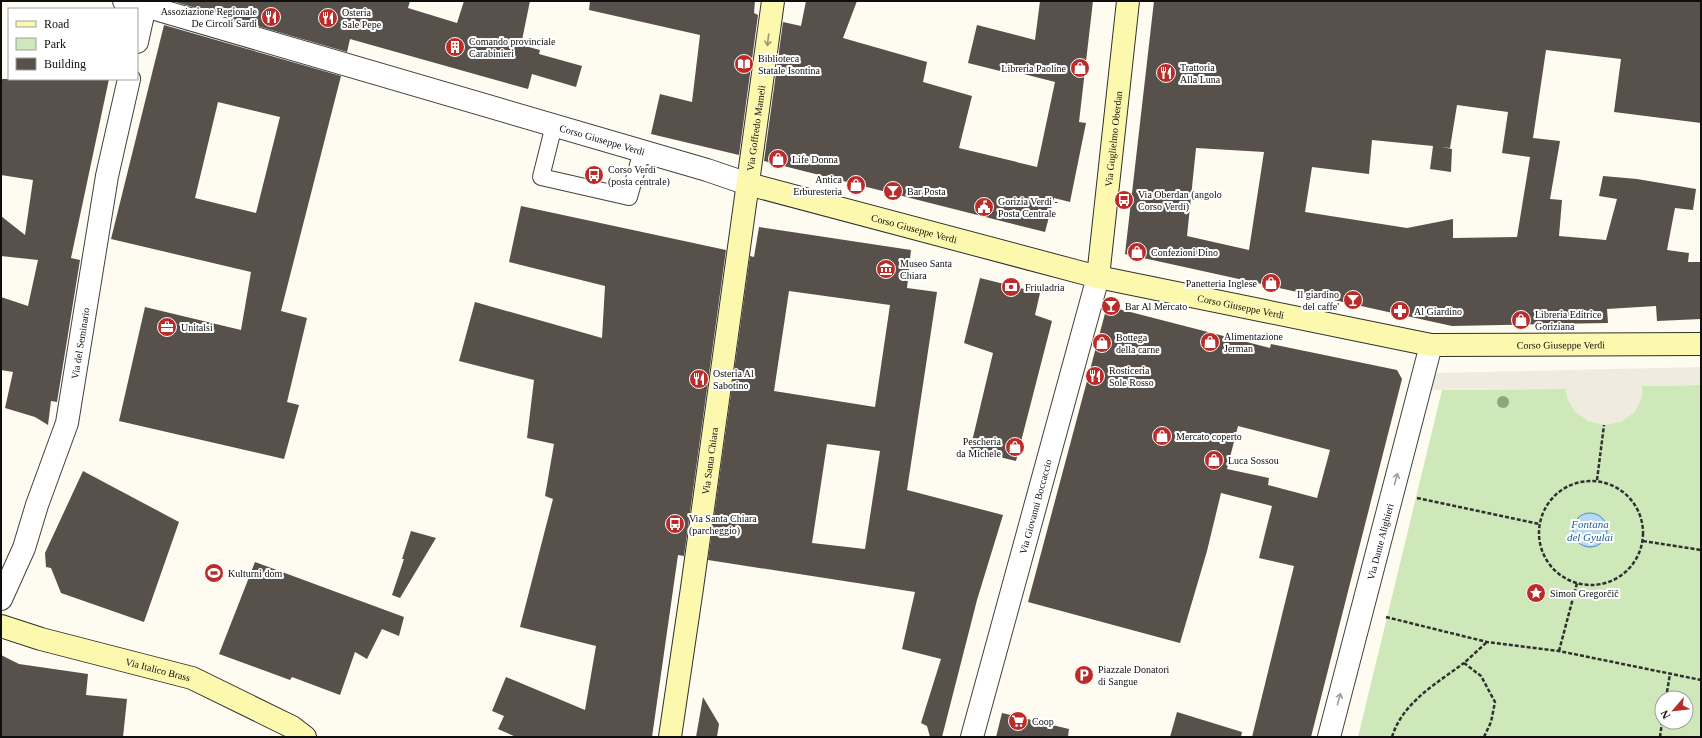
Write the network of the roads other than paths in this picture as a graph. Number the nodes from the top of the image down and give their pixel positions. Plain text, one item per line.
1 (124, 1) edge
2 (773, 1) edge
3 (1128, 1) edge
4 (146, 3) edge
5 (138, 38) edge
6 (129, 80) edge
7 (554, 125) junction
8 (642, 151) junction
9 (748, 184) junction
10 (1098, 277) junction
11 (1701, 344) edge
12 (1431, 345) junction
13 (1, 598) edge
14 (1, 626) edge
15 (305, 737) edge
16 (670, 737) edge
17 (972, 737) edge
18 (1329, 737) edge

1 - 4 street, Corso Giuseppe Verdi
2 -> 9 main road, Via Goffredo Mameli
3 - 10 main road, Via Guglielmo Oberdan
4 - 5 street
4 - 7 street, Corso Giuseppe Verdi
6 - 13 street, Via del Seminario
7 - 8 street, Corso Giuseppe Verdi
7 - 8 lane
8 - 9 street, Corso Giuseppe Verdi
9 - 10 main road, Corso Giuseppe Verdi
9 - 16 main road, Via Santa Chiara
10 - 12 main road, Corso Giuseppe Verdi
10 - 17 street, Via Giovanni Boccaccio
11 - 12 main road, Corso Giuseppe Verdi
18 -> 12 street, Via Dante Alighieri
14 - 15 main road, Via Italico Brass

